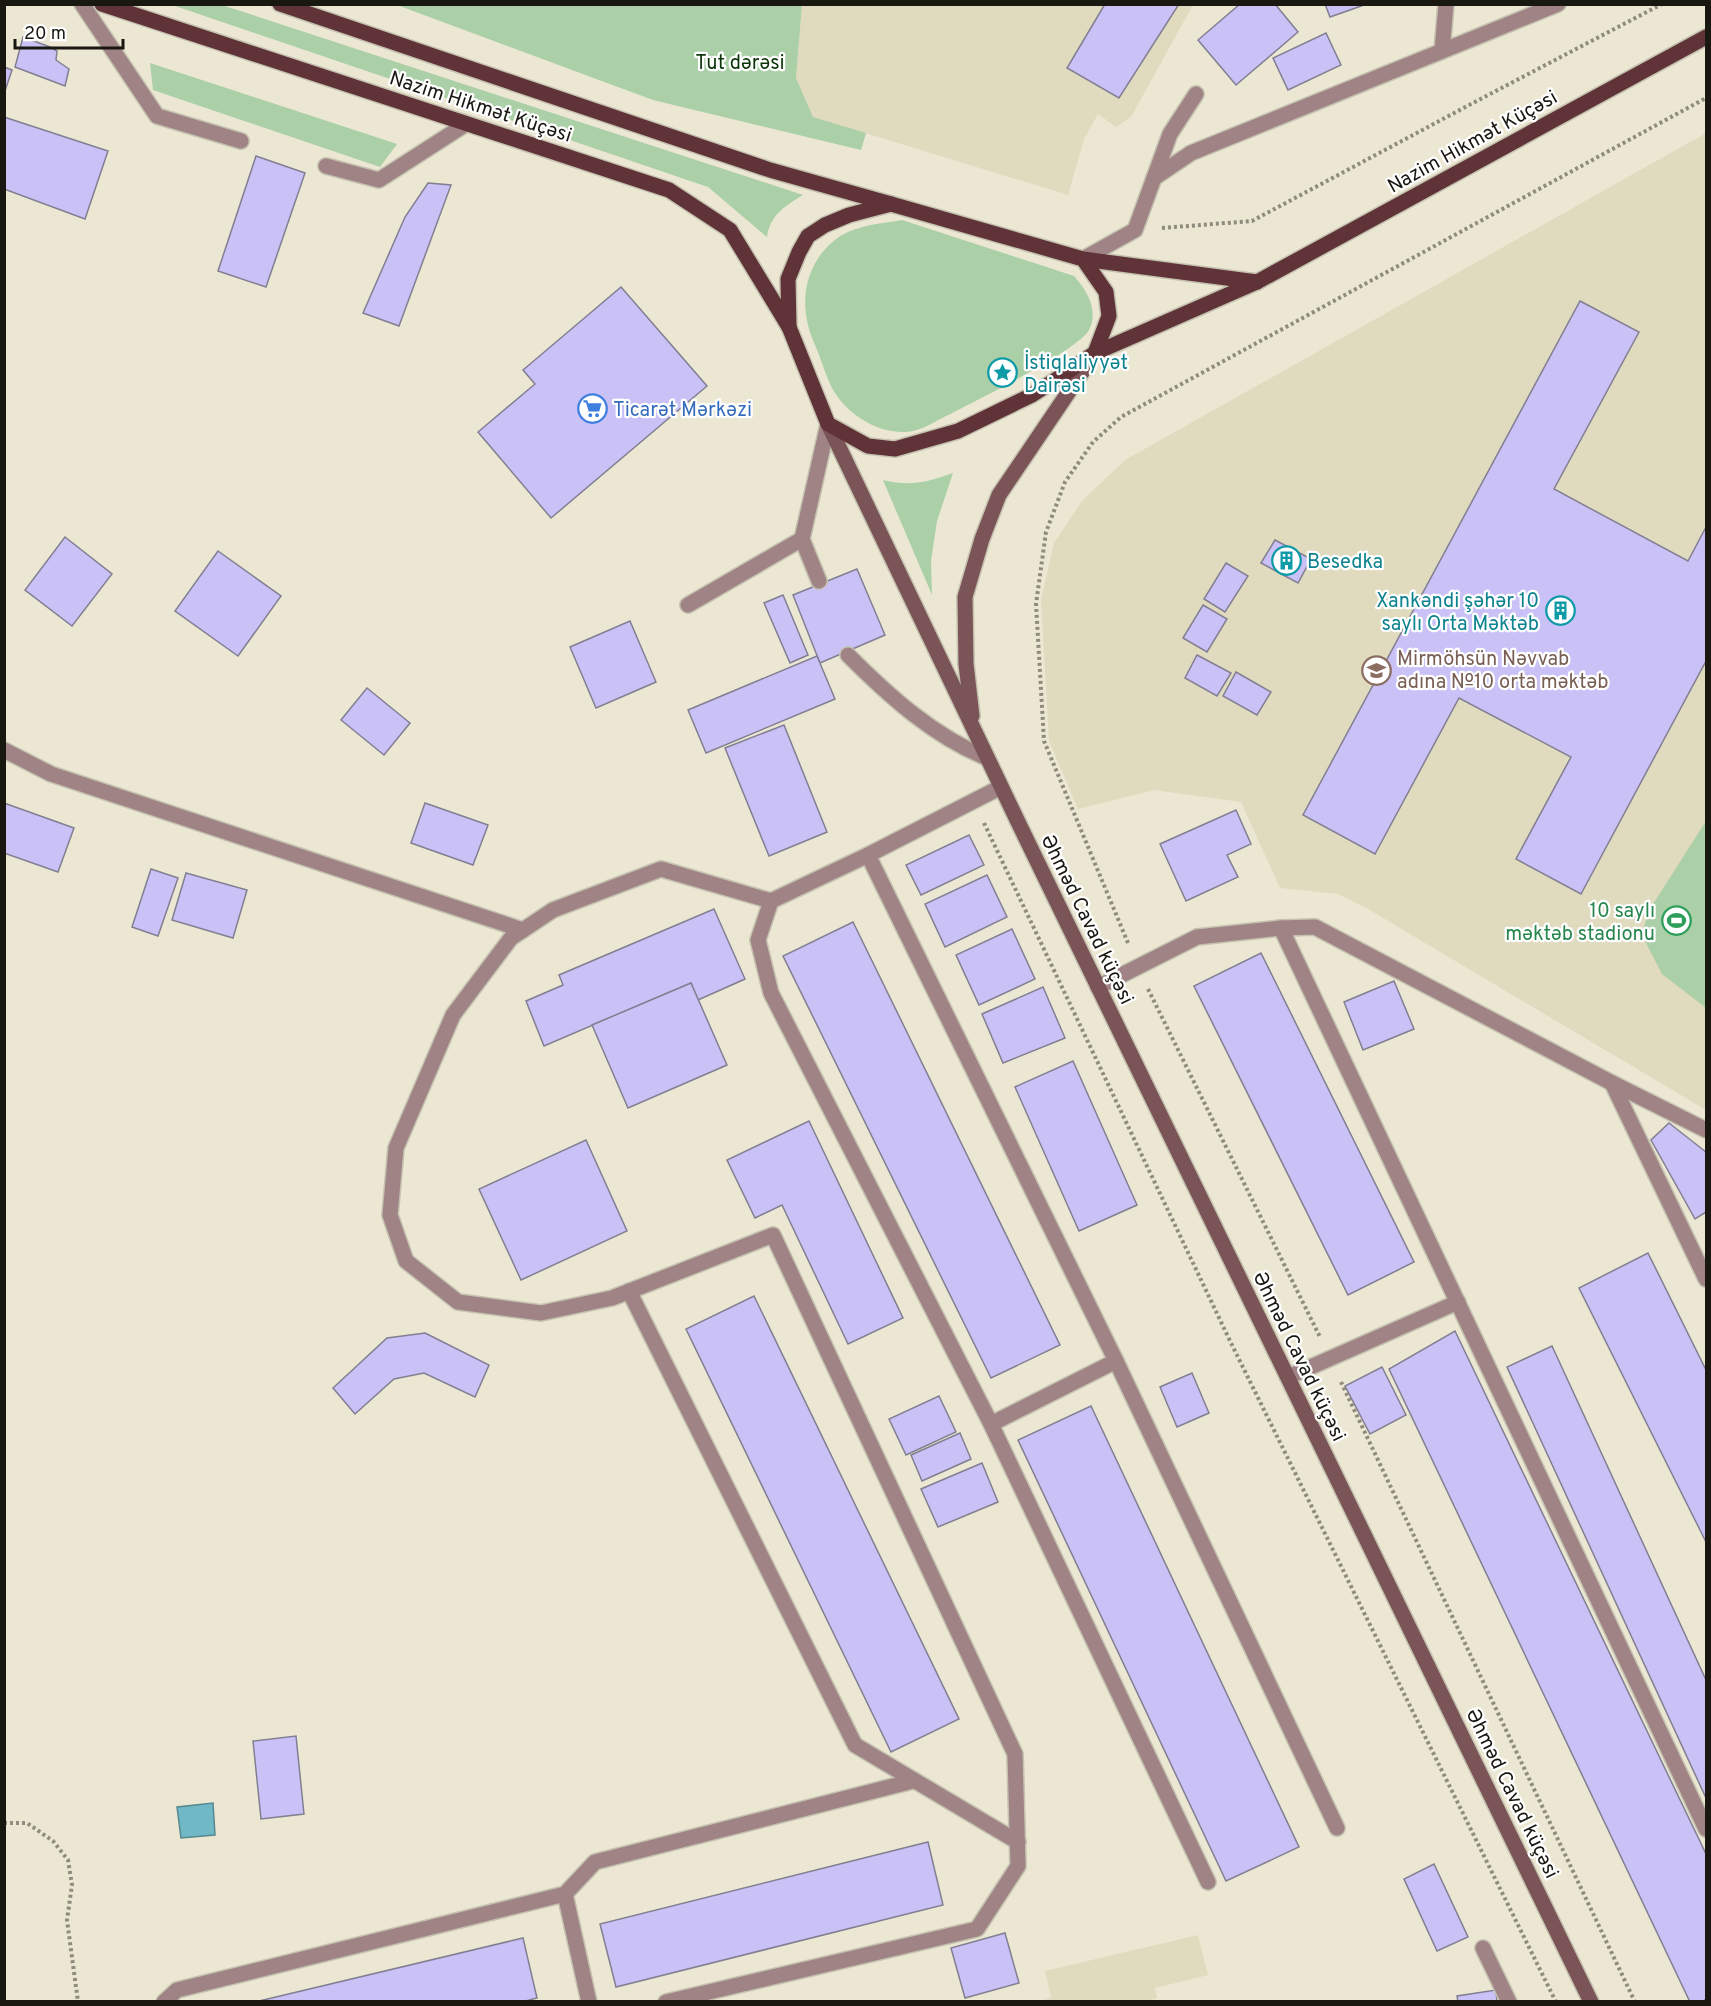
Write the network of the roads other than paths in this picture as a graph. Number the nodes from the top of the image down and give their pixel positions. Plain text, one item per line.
1 (82, 4) edge
2 (102, 4) edge
3 (280, 4) edge
4 (1446, 4) edge
5 (1558, 4) edge
6 (1707, 37) edge
7 (1442, 51) junction
8 (1196, 94) dead end
9 (466, 124) junction
10 (241, 141) dead end
11 (326, 166) dead end
12 (1154, 178) junction
13 (891, 204) junction
14 (1083, 259) junction
15 (1257, 282) junction
16 (789, 327) junction
17 (1095, 353) junction
18 (828, 424) junction
19 (802, 539) junction
20 (819, 580) dead end
21 (688, 605) dead end
22 (848, 656) dead end
23 (973, 728) junction
24 (4, 750) edge
25 (987, 758) junction
26 (1001, 787) junction
27 (868, 855) junction
28 (771, 901) junction
29 (1281, 928) junction
30 (523, 930) junction
31 (1098, 987) junction
32 (1612, 1083) junction
33 (1707, 1130) edge
34 (1707, 1279) edge
35 (629, 1291) junction
36 (1458, 1302) junction
37 (1116, 1361) junction
38 (1287, 1377) junction
39 (991, 1424) junction
40 (913, 1781) junction
41 (1337, 1828) dead end
42 (1707, 1829) edge
43 (1018, 1842) junction
44 (1208, 1882) dead end
45 (565, 1894) junction
46 (1483, 1948) dead end
47 (164, 2001) edge
48 (589, 2001) edge
49 (666, 2001) edge
50 (1509, 2001) edge
51 (1591, 2001) edge

1 - 10 street
2 - 9 main road, Nazim Hikmət Küçəsi
3 - 13 main road, Nazim Hikmət Küçəsi
4 - 7 street
5 - 7 street
6 - 15 main road, Nazim Hikmət Küçəsi
7 - 12 street
8 - 12 street
9 - 11 street
9 - 16 main road, Nazim Hikmət Küçəsi
12 - 14 street
13 - 14 main road, Nazim Hikmət Küçəsi
13 - 16 main road
14 - 15 main road, Nazim Hikmət Küçəsi
14 - 17 main road
15 - 17 main road, Nazim Hikmət Küçəsi
16 - 18 main road
17 - 18 main road, Nazim Hikmət Küçəsi
17 - 23 street
18 - 19 street
18 - 23 street, Əhməd Cavad küçəsi
19 - 20 street
19 - 21 street
22 - 25 street
23 - 25 street, Əhməd Cavad küçəsi
24 - 30 street
25 - 26 street, Əhməd Cavad küçəsi
26 - 27 street
26 - 31 street, Əhməd Cavad küçəsi
27 - 28 street
27 - 37 street
28 - 30 street
28 - 39 street
29 - 31 street
29 - 32 street
29 - 36 street
30 - 35 street
31 - 38 street, Əhməd Cavad küçəsi
32 - 33 street
32 - 34 street
35 - 40 street
35 - 43 street
36 - 38 street
36 - 42 street
37 - 39 street
37 - 41 street
38 - 51 street, Əhməd Cavad küçəsi
39 - 44 street
40 - 43 street
40 - 45 street
43 - 49 street
45 - 47 street
45 - 48 street
46 - 50 street

